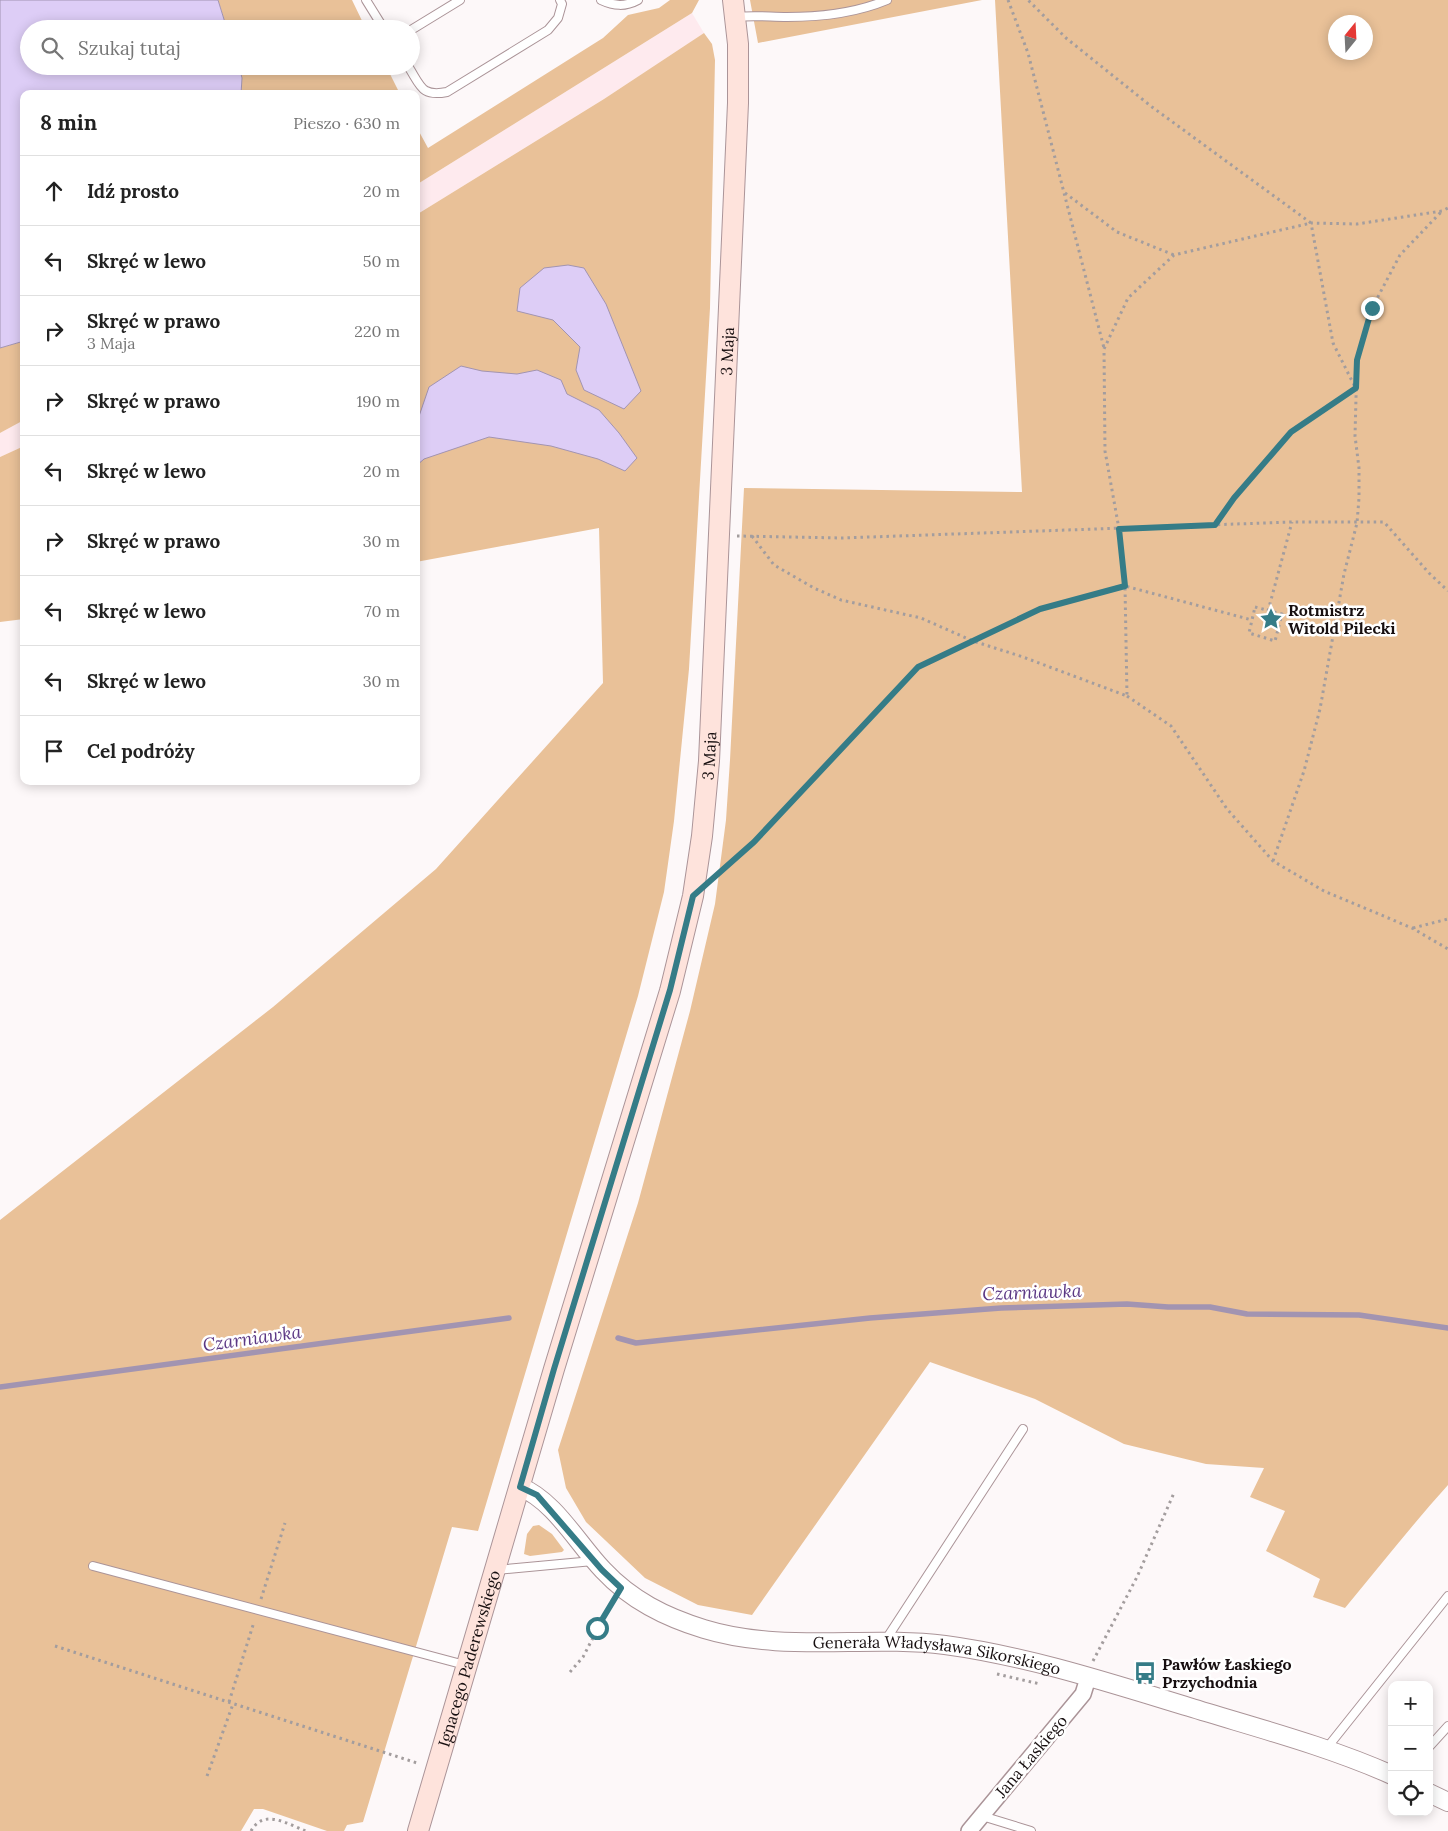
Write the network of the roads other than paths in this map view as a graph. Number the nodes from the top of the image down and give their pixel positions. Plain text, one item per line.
1 (366, 0) edge
2 (460, 0) edge
3 (560, 0) edge
4 (602, 0) edge
5 (638, 0) edge
6 (887, 0) edge
7 (734, 8) edge
8 (378, 20) edge
9 (420, 24) edge
10 (414, 75) edge
11 (1023, 1429) dead end
12 (520, 1487) junction
13 (594, 1561) junction
14 (93, 1566) dead end
15 (496, 1570) junction
16 (1448, 1596) edge
17 (884, 1642) junction
18 (467, 1666) junction
19 (1088, 1678) junction
20 (1448, 1726) edge
21 (1433, 1743) edge
22 (1326, 1749) junction
23 (1388, 1773) edge
24 (1433, 1795) edge
25 (1448, 1802) edge
26 (982, 1816) junction
27 (418, 1831) edge
28 (969, 1831) edge
29 (1031, 1831) edge

1 - 8 lane
2 - 9 lane
3 - 10 lane
4 - 5 lane
6 - 7 lane
7 - 12 main road, 3 Maja
11 - 17 lane
12 - 13 street, Generała Władysława Sikorskiego
12 - 15 main road, Ignacego Paderewskiego
13 - 15 lane
13 - 17 street, Generała Władysława Sikorskiego
14 - 18 lane
15 - 18 main road, Ignacego Paderewskiego
16 - 22 lane
17 - 19 street, Generała Władysława Sikorskiego
18 - 27 main road, Ignacego Paderewskiego
19 - 22 street, Generała Władysława Sikorskiego
19 - 26 street, Jana Łaskiego
20 - 21 lane
22 - 23 street, Generała Władysława Sikorskiego
24 - 25 street
26 - 28 street, Jana Łaskiego
26 - 29 lane

